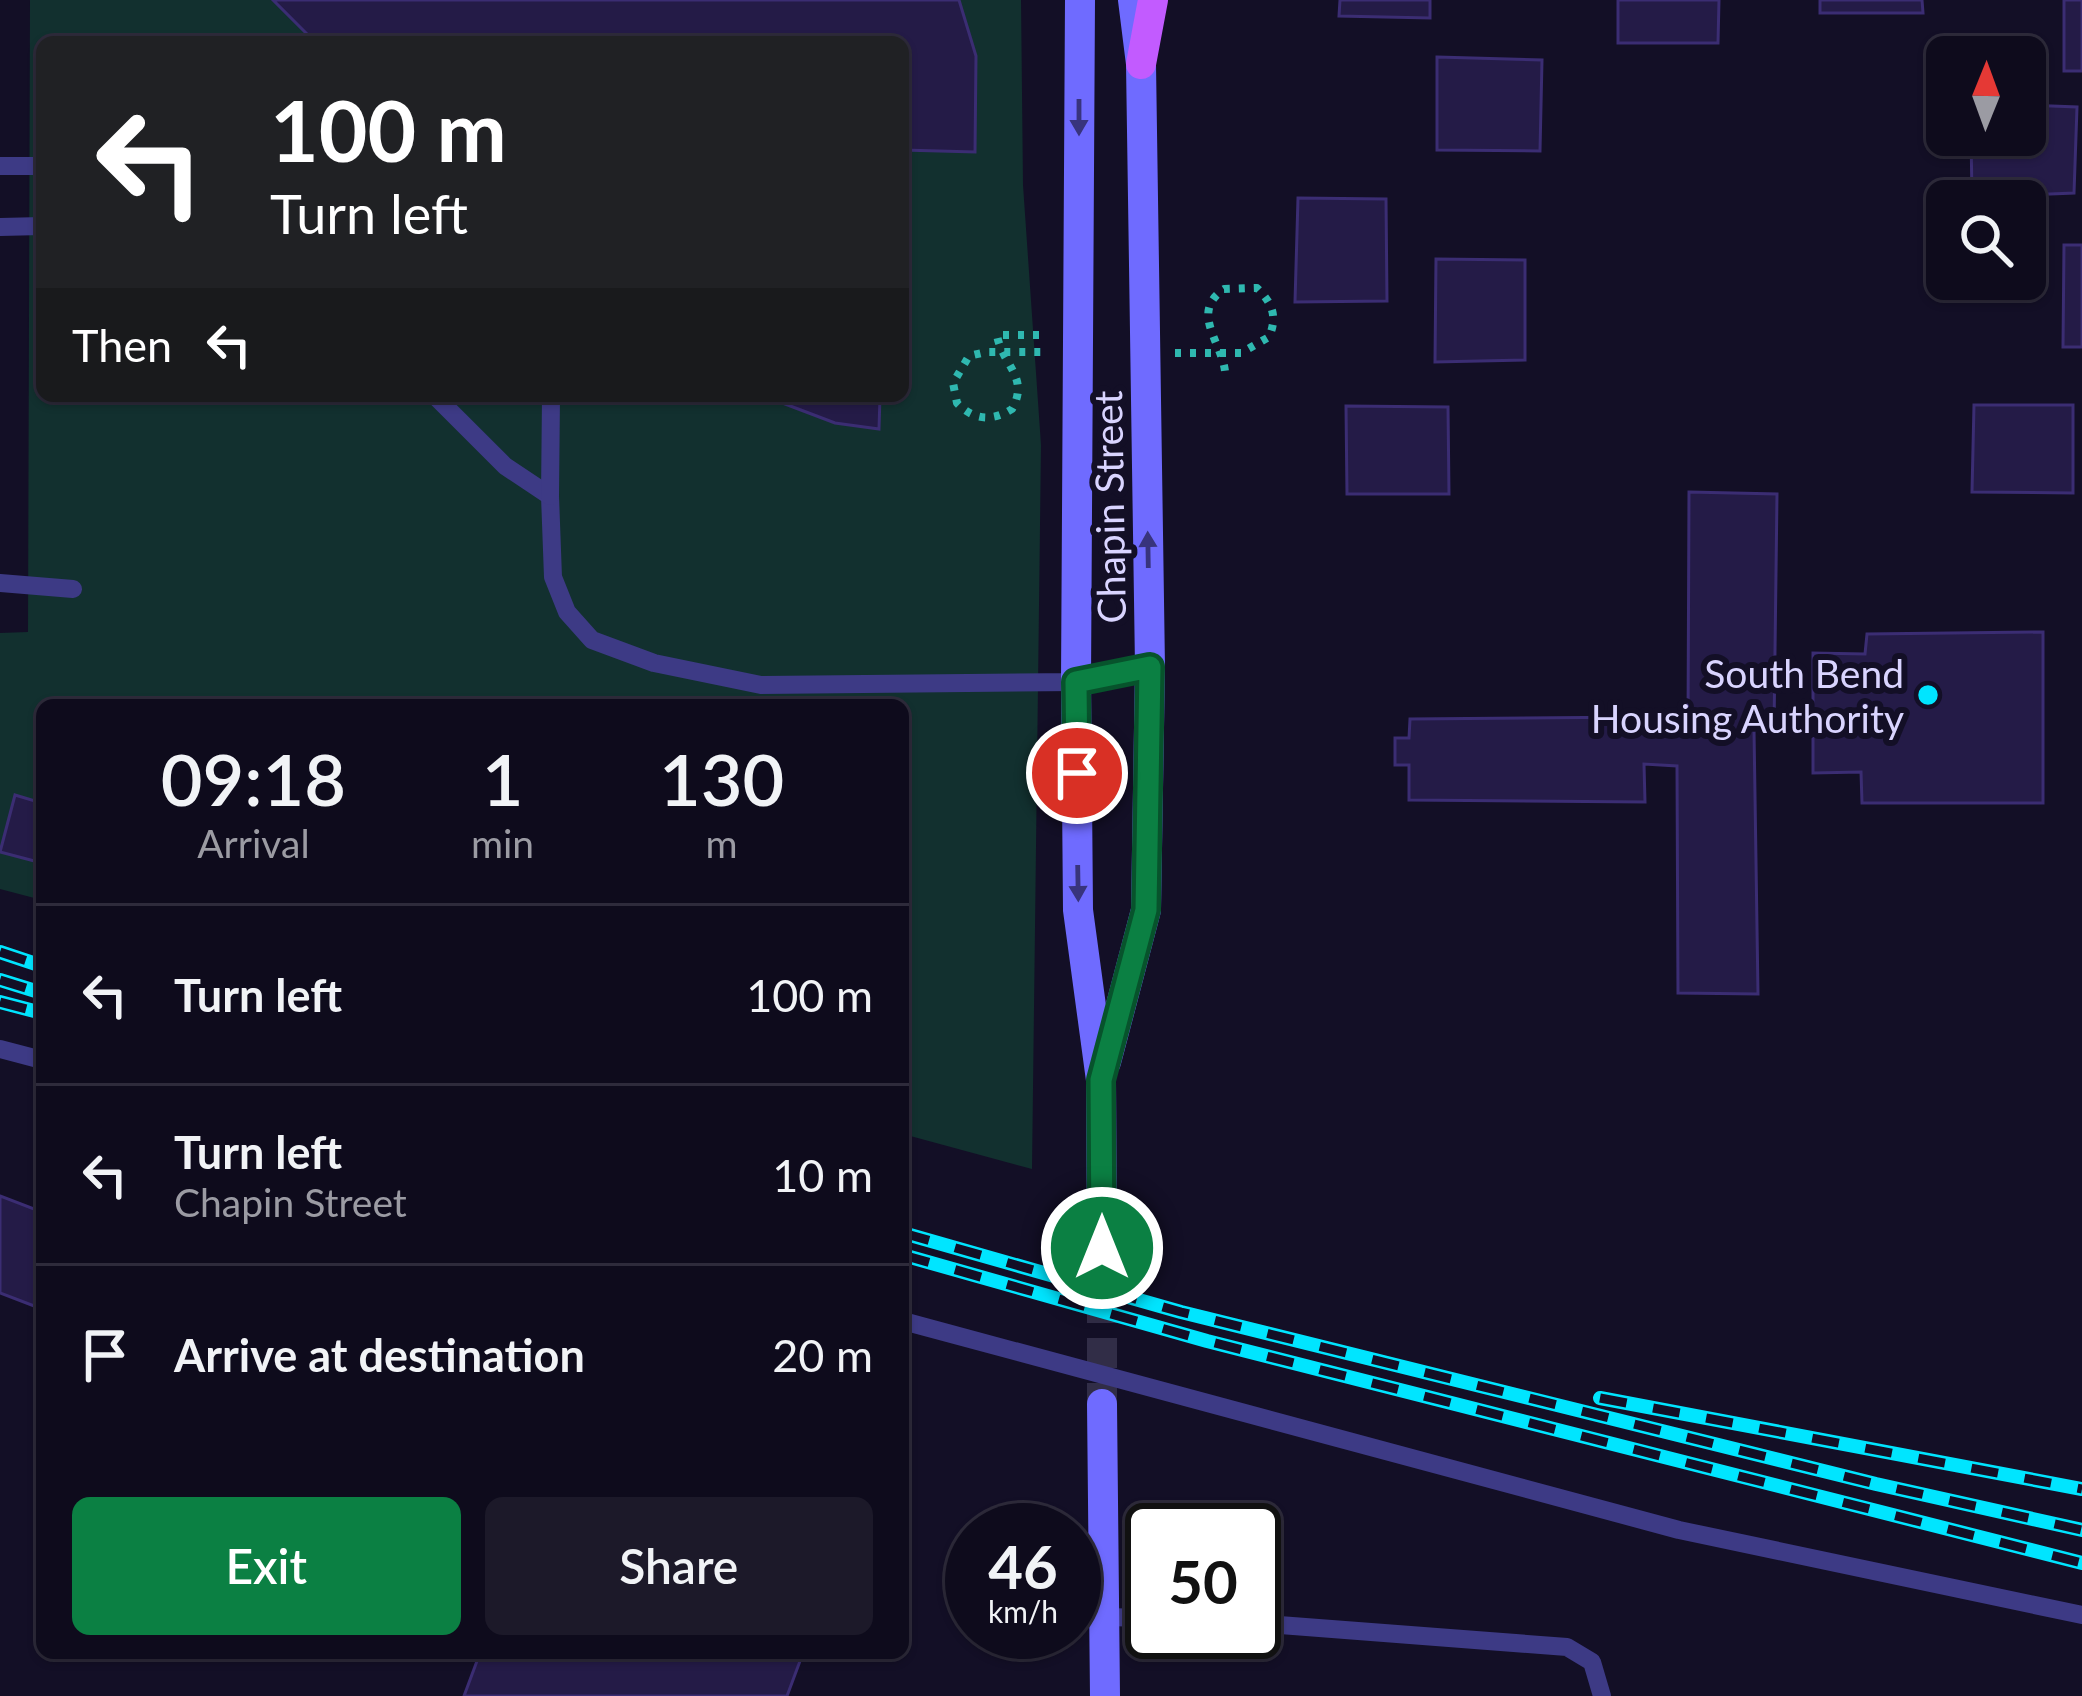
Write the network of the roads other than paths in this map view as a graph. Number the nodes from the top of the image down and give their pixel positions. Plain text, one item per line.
1 (1079, 0) edge
2 (1133, 0) edge
3 (1153, 0) edge
4 (1142, 64) junction
5 (0, 166) edge
6 (36, 166) edge
7 (36, 226) edge
8 (0, 227) edge
9 (441, 402) edge
10 (551, 402) edge
11 (550, 496) junction
12 (0, 584) edge
13 (73, 589) dead end
14 (1150, 667) junction
15 (1076, 682) junction
16 (0, 1049) edge
17 (36, 1058) edge
18 (1101, 1080) junction
19 (1102, 1248) tunnel mouth
20 (909, 1323) edge
21 (1102, 1404) tunnel mouth
22 (2082, 1615) edge
23 (1103, 1617) junction
24 (1125, 1617) edge
25 (1281, 1625) edge
26 (1105, 1696) edge
27 (1602, 1696) edge

1 -> 15 main road, Chapin Street
2 - 4 main road, Chapin Street
3 - 4 main road
14 -> 4 main road, Chapin Street
5 - 6 lane
7 - 8 lane
9 - 11 lane
10 - 11 lane
11 - 15 lane
12 - 13 lane
14 - 15 lane
14 - 18 main road, Chapin Street
15 -> 18 main road, Chapin Street
16 - 17 lane
18 - 19 main road, Chapin Street
20 - 22 lane
21 - 23 main road
23 - 24 lane
23 - 26 main road
25 - 27 lane

